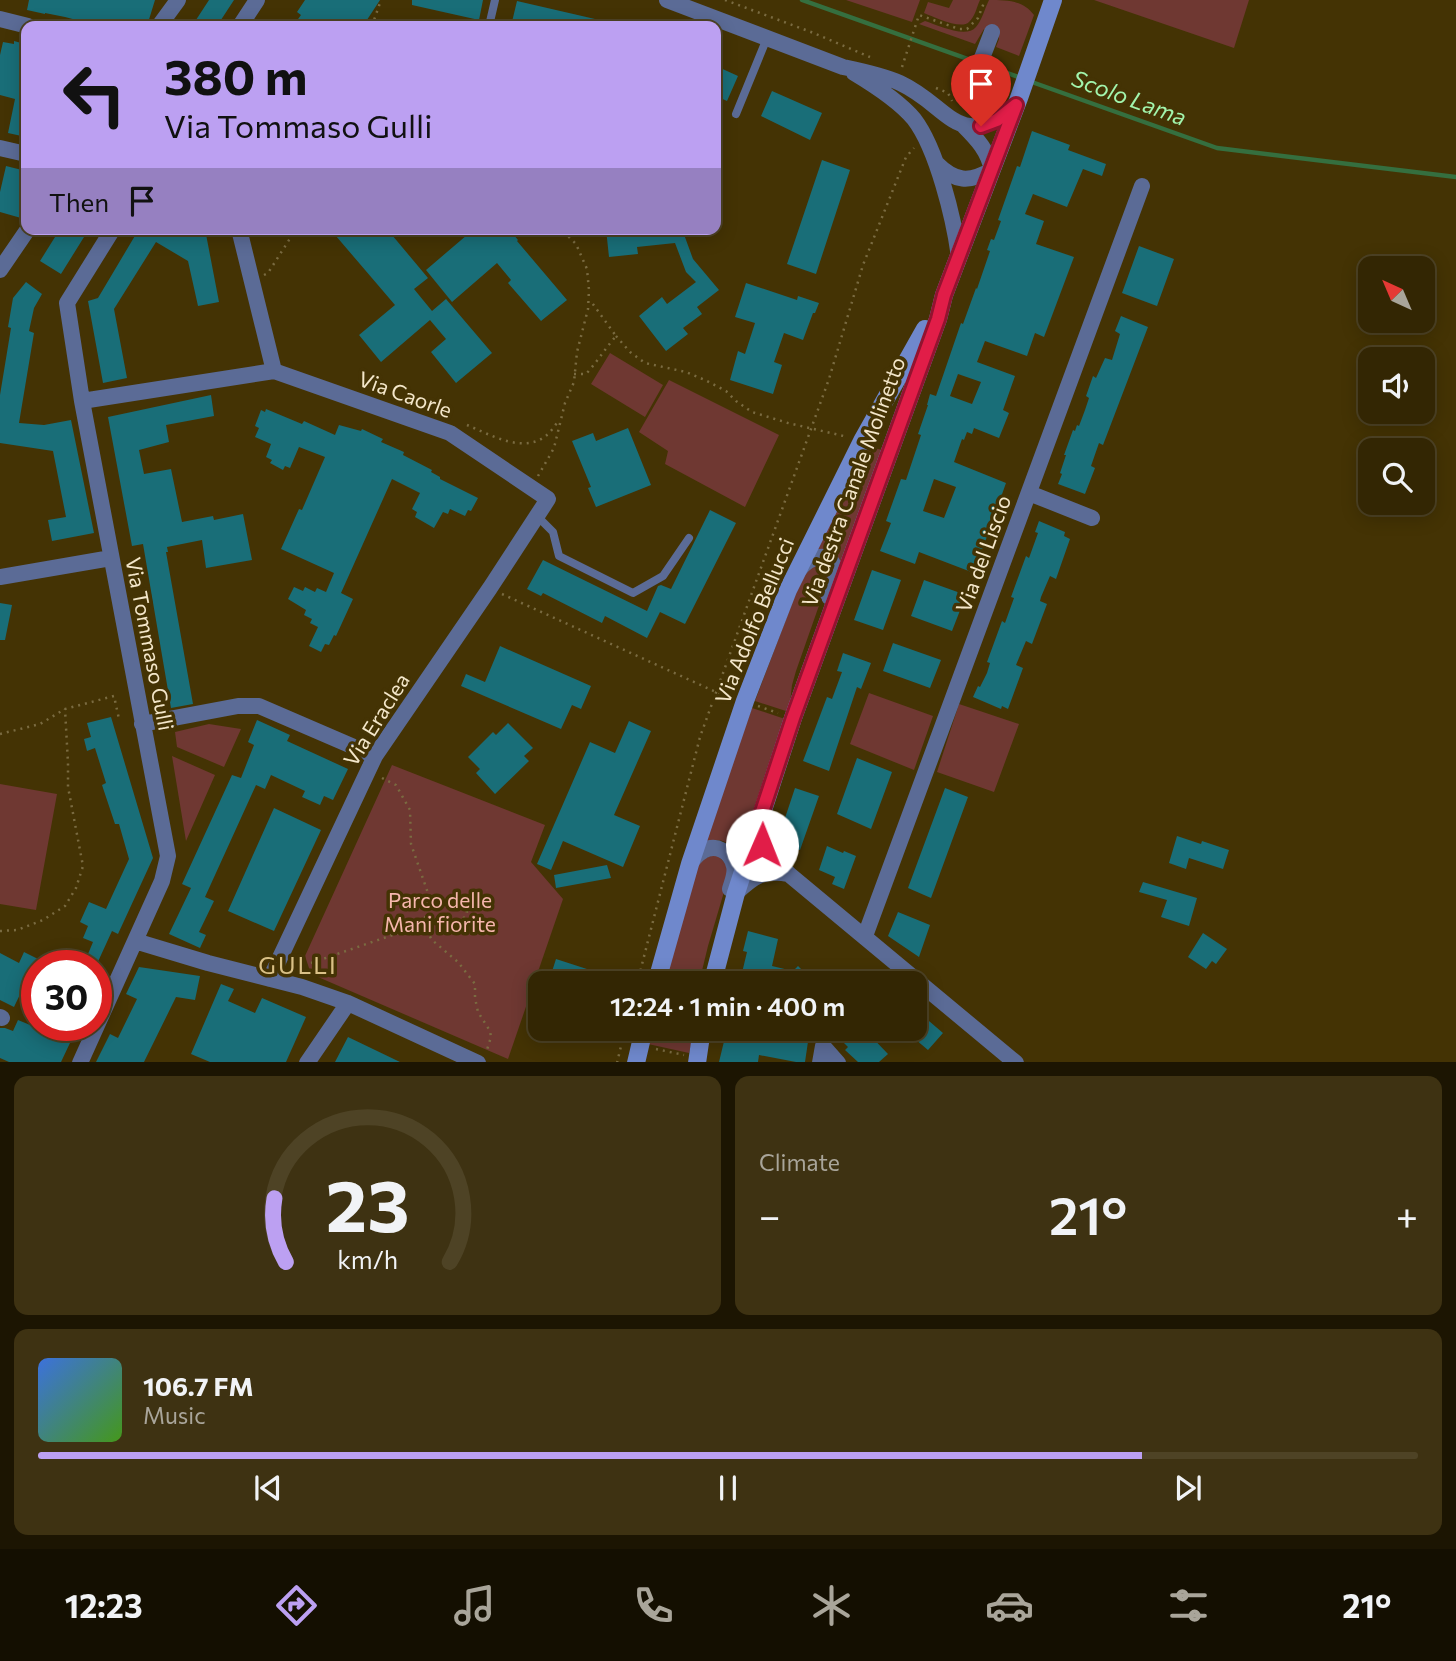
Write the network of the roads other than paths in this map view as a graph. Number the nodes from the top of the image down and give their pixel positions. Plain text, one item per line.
1 (178, 0) edge
2 (257, 0) edge
3 (495, 0) edge
4 (667, 0) edge
5 (1054, 0) edge
6 (0, 19) edge
7 (163, 21) edge
8 (243, 21) edge
9 (490, 21) edge
10 (21, 24) edge
11 (990, 36) dead end
12 (768, 38) junction
13 (843, 67) junction
14 (972, 85) dead end
15 (1017, 102) junction
16 (736, 114) dead end
17 (964, 126) junction
18 (0, 148) edge
19 (21, 153) edge
20 (936, 163) junction
21 (992, 170) junction
22 (1142, 186) dead end
23 (24, 235) edge
24 (109, 235) edge
25 (240, 235) edge
26 (959, 257) junction
27 (0, 270) edge
28 (944, 295) junction
29 (274, 371) junction
30 (82, 401) junction
31 (1029, 493) junction
32 (548, 499) joint
33 (537, 516) junction
34 (1092, 517) dead end
35 (689, 538) dead end
36 (111, 558) junction
37 (0, 577) edge
38 (793, 580) junction
39 (811, 667) junction
40 (142, 724) junction
41 (375, 756) junction
42 (758, 824) junction
43 (690, 864) junction
44 (789, 874) junction
45 (736, 893) junction
46 (865, 936) junction
47 (135, 941) junction
48 (660, 971) edge
49 (713, 971) edge
50 (714, 971) edge
51 (270, 979) junction
52 (348, 1003) junction
53 (700, 1041) edge
54 (481, 1059) edge
55 (697, 1060) edge
56 (80, 1062) edge
57 (307, 1062) edge
58 (820, 1062) edge
59 (838, 1062) edge
60 (1016, 1062) edge

1 - 7 street
2 - 8 street
3 - 9 lane
4 - 12 street
5 - 15 street, Via destra Canale Molinetto
6 - 10 street
11 - 14 street
12 - 13 street
12 - 16 lane
13 - 17 street
13 - 20 street
15 - 17 street
15 - 21 street, Via destra Canale Molinetto
17 - 21 street
18 - 19 street
20 - 21 street
20 - 26 street
21 - 26 street, Via destra Canale Molinetto
22 - 31 street, Via del Liscio
23 - 27 street
24 - 30 street, Via Tommaso Gulli
25 - 29 street
26 - 28 street, Via destra Canale Molinetto
28 - 38 street, Via Adolfo Bellucci
28 - 39 street, Via destra Canale Molinetto
29 - 30 street, Via Caorle
29 - 32 street, Via Caorle
30 - 36 street, Via Tommaso Gulli
31 - 34 street
31 - 46 street, Via del Liscio
32 - 33 street, Via Eraclea
33 - 35 lane
33 - 41 street, Via Eraclea
36 - 37 street
36 - 40 street, Via Tommaso Gulli
38 - 39 street
38 - 43 street, Via Adolfo Bellucci
39 - 42 street, Via destra Canale Molinetto
40 - 41 street
40 - 47 street, Via Tommaso Gulli
41 - 51 street, Via Eraclea
42 - 44 street
42 - 45 street, Via destra Canale Molinetto
43 - 48 street, Via Adolfo Bellucci
43 - 49 street
44 - 45 street
44 - 46 street
45 - 50 street, Via destra Canale Molinetto
46 - 60 street
47 - 51 street
47 - 56 street, Via Tommaso Gulli
51 - 52 street
52 - 54 street
52 - 57 street
53 - 55 street
58 - 59 street

